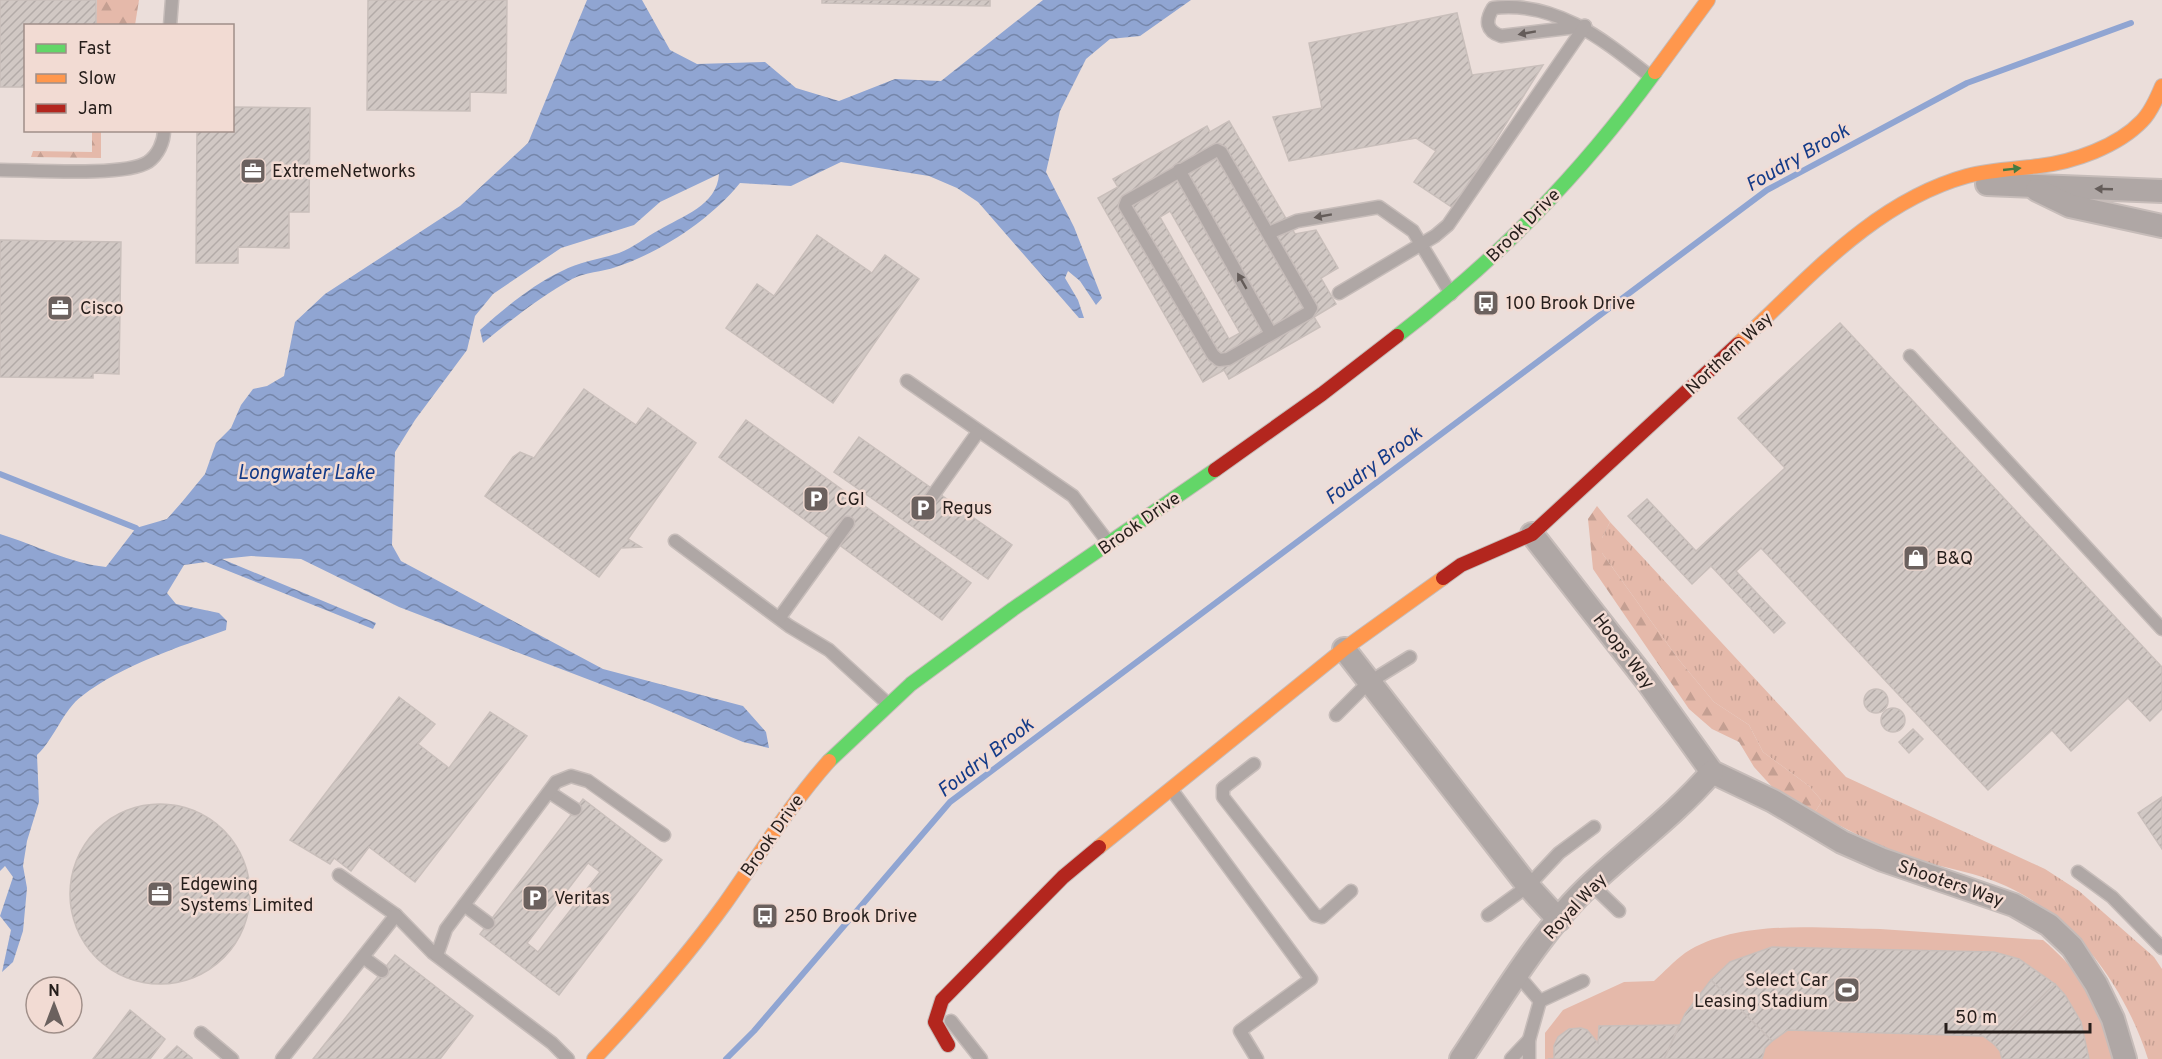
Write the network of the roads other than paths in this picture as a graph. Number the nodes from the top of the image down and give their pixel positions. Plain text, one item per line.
1 (172, 0) edge
2 (1706, 1) edge
3 (170, 24) edge
4 (1585, 26) junction
5 (1653, 78) junction
6 (2162, 86) edge
7 (163, 132) edge
8 (0, 170) edge
9 (1179, 170) junction
10 (2028, 186) junction
11 (1935, 187) junction
12 (2162, 191) edge
13 (2162, 226) edge
14 (1269, 233) junction
15 (1422, 244) junction
16 (1339, 293) dead end
17 (1452, 295) junction
18 (1270, 332) junction
19 (1910, 356) dead end
20 (907, 381) dead end
21 (978, 432) junction
22 (924, 508) dead end
23 (848, 523) dead end
24 (1532, 534) junction
25 (675, 542) dead end
26 (1110, 544) junction
27 (780, 617) junction
28 (2162, 628) edge
29 (1344, 649) junction
30 (1410, 657) dead end
31 (1368, 682) junction
32 (888, 705) junction
33 (1336, 715) dead end
34 (1254, 764) dead end
35 (1712, 772) junction
36 (1170, 788) junction
37 (549, 792) junction
38 (575, 809) dead end
39 (1594, 826) dead end
40 (664, 836) dead end
41 (2078, 872) dead end
42 (339, 875) dead end
43 (1591, 884) junction
44 (1527, 886) junction
45 (1351, 891) dead end
46 (464, 905) junction
47 (1618, 911) dead end
48 (396, 915) junction
49 (1488, 915) dead end
50 (1559, 920) junction
51 (488, 923) dead end
52 (2162, 948) edge
53 (437, 956) junction
54 (363, 957) junction
55 (382, 971) dead end
56 (1517, 974) junction
57 (962, 978) junction
58 (1583, 981) dead end
59 (1540, 1001) junction
60 (201, 1033) dead end
61 (1529, 1040) junction
62 (945, 1051) dead end
63 (287, 1057) edge
64 (232, 1059) edge
65 (568, 1059) edge
66 (594, 1059) edge
67 (981, 1059) edge
68 (1257, 1059) edge
69 (1461, 1059) edge
70 (1511, 1059) edge
71 (1529, 1059) edge
72 (2125, 1059) edge

1 - 3 lane
2 - 5 street, Brook Drive
4 -> 4 lane
4 - 5 lane
4 - 15 lane
5 - 17 street, Brook Drive
11 -> 6 street, Northern Way
7 - 8 lane
9 - 14 lane
18 -> 9 lane
9 - 18 lane
10 - 11 street, Northern Way
12 -> 10 street, Northern Way
10 - 13 street, Northern Way
11 - 24 street, Northern Way
15 -> 14 lane
14 - 18 lane
15 - 16 lane
15 - 17 lane
17 - 26 street, Brook Drive
19 - 28 lane
20 - 21 lane
21 - 22 lane
21 - 26 lane
23 - 27 lane
24 - 29 street, Northern Way
24 - 35 street, Hoops Way
25 - 27 lane
26 - 32 street, Brook Drive
27 - 32 lane
29 - 31 street
29 - 36 street, Northern Way
30 - 31 lane
31 - 33 lane
31 - 44 street
32 - 66 street, Brook Drive
34 - 45 lane
35 - 43 street, Royal Way
35 - 72 street, Shooters Way
36 - 57 street, Northern Way
36 - 68 lane
37 - 38 lane
37 - 40 lane
37 - 46 lane
39 - 44 lane
41 - 52 lane
42 - 48 lane
43 - 47 lane
43 - 50 street, Royal Way
44 - 49 lane
44 - 50 street
46 - 51 lane
46 - 53 lane
48 - 53 lane
48 - 54 lane
50 - 56 street, Royal Way
53 - 65 lane
54 - 55 lane
54 - 63 lane
56 - 59 lane
56 - 69 street, Royal Way
57 - 62 street, Northern Way
57 - 67 lane
58 - 59 lane
59 - 61 lane
60 - 64 lane
61 - 70 lane
61 - 71 lane

